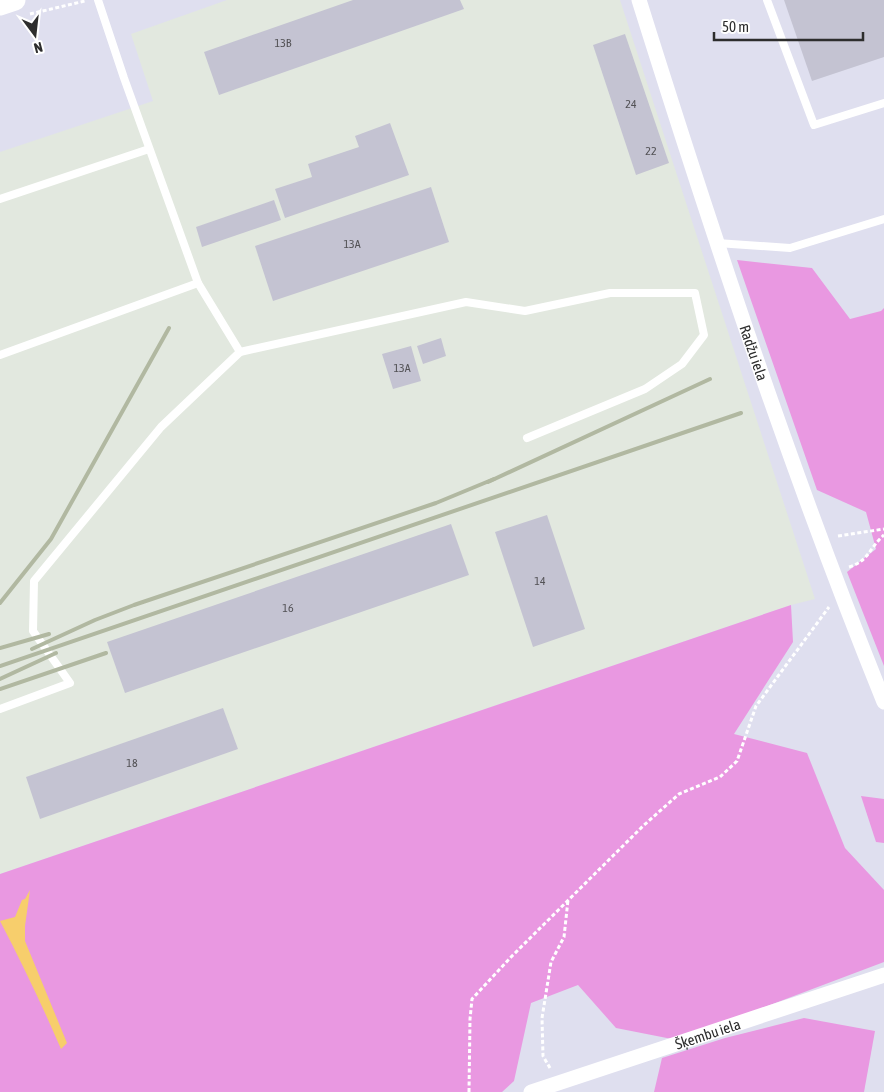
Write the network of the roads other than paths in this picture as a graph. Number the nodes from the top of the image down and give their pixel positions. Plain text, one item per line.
1 (98, 0) edge
2 (640, 0) edge
3 (767, 0) edge
4 (0, 5) edge
5 (20, 7) edge
6 (884, 103) edge
7 (149, 149) junction
8 (0, 199) edge
9 (884, 219) edge
10 (718, 244) junction
11 (198, 283) junction
12 (240, 352) junction
13 (0, 355) edge
14 (527, 438) dead end
15 (884, 702) edge
16 (0, 709) edge
17 (884, 975) edge
18 (557, 1087) edge
19 (531, 1092) edge

1 - 7 lane
2 - 10 street, Radžu iela
3 - 6 lane
4 - 5 main road
7 - 8 lane
7 - 11 lane
9 - 10 lane
10 - 15 street, Radžu iela
11 - 12 lane
11 - 13 lane
12 - 14 lane
12 - 16 lane
17 - 18 street, Šķembu iela
18 - 19 street, Šķembu iela

